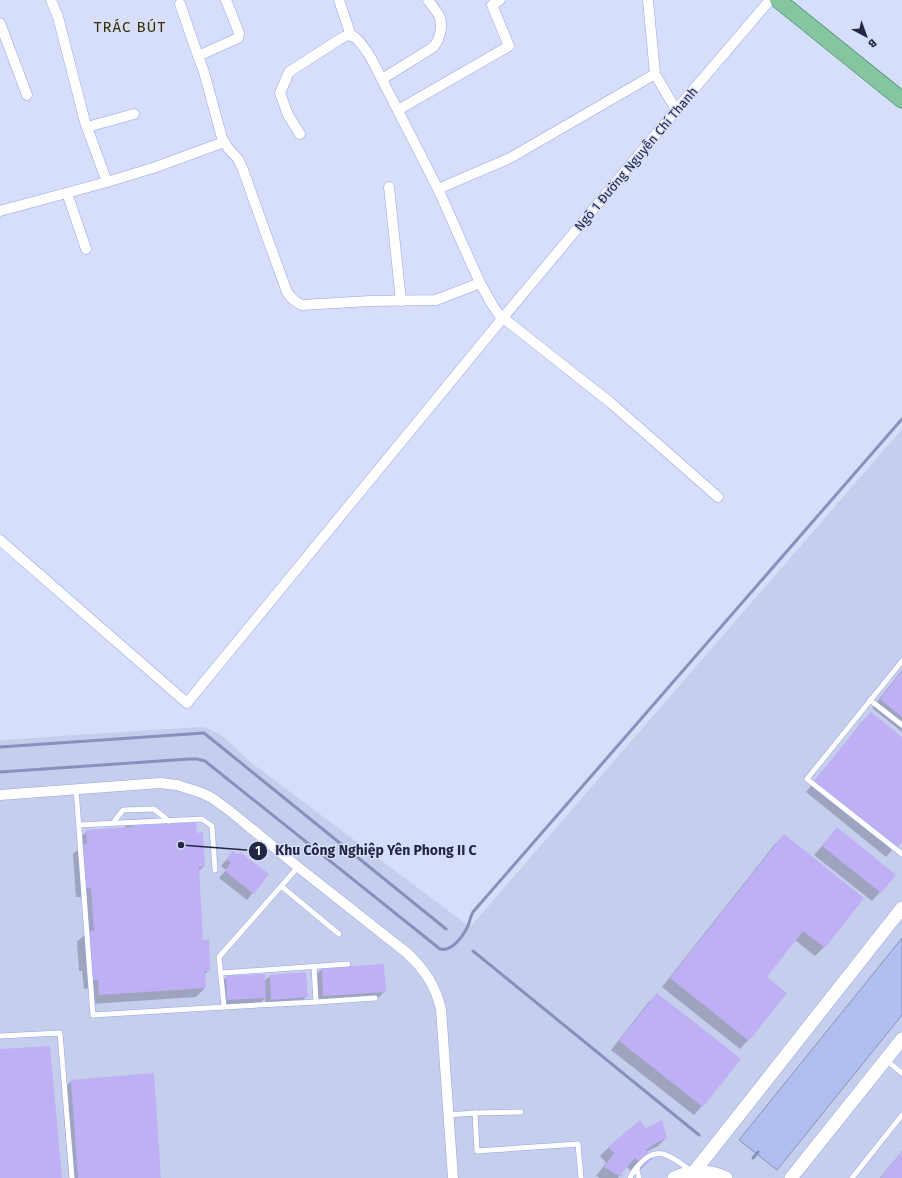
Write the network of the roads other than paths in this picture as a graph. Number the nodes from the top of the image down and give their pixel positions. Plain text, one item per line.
1 (51, 0) edge
2 (226, 0) edge
3 (339, 0) edge
4 (428, 0) edge
5 (500, 0) edge
6 (648, 0) edge
7 (770, 0) edge
8 (778, 0) edge
9 (180, 4) dead end
10 (0, 23) edge
11 (351, 36) junction
12 (198, 56) junction
13 (655, 74) junction
14 (382, 79) junction
15 (27, 95) dead end
16 (901, 96) edge
17 (398, 110) junction
18 (676, 110) junction
19 (134, 114) dead end
20 (86, 127) junction
21 (300, 134) dead end
22 (224, 142) junction
23 (107, 182) junction
24 (389, 187) dead end
25 (438, 189) junction
26 (67, 193) junction
27 (0, 211) edge
28 (86, 249) dead end
29 (480, 283) junction
30 (401, 301) junction
31 (508, 322) junction
32 (718, 497) dead end
33 (0, 540) edge
34 (902, 661) edge
35 (870, 700) junction
36 (902, 725) edge
37 (76, 789) junction
38 (0, 795) edge
39 (169, 821) junction
40 (113, 823) junction
41 (79, 825) junction
42 (902, 854) edge
43 (298, 867) junction
44 (215, 870) dead end
45 (281, 886) junction
46 (902, 908) edge
47 (340, 934) dead end
48 (348, 964) dead end
49 (314, 966) junction
50 (221, 973) junction
51 (375, 998) dead end
52 (316, 1002) junction
53 (224, 1007) junction
54 (0, 1036) edge
55 (902, 1039) edge
56 (885, 1060) junction
57 (902, 1073) edge
58 (521, 1112) dead end
59 (475, 1113) junction
60 (448, 1115) junction
61 (902, 1115) edge
62 (639, 1165) junction
63 (693, 1172) junction
64 (72, 1178) edge
65 (453, 1178) edge
66 (580, 1178) edge
67 (630, 1178) edge
68 (639, 1178) edge
69 (674, 1178) edge
70 (726, 1178) edge
71 (791, 1178) edge
72 (852, 1178) edge

1 - 20 street
2 - 12 street
3 - 11 street
4 - 14 street
5 - 17 street
6 - 13 street
7 - 18 street, Ngõ 1 Đường Nguyễn Chí Thanh
8 - 16 main road
9 - 12 street
10 - 15 street
11 - 14 street
11 - 21 street
12 - 22 street
13 - 18 street
13 - 25 street
14 - 17 street
17 - 25 street
18 - 31 street, Ngõ 1 Đường Nguyễn Chí Thanh
19 - 20 street
20 - 23 street
22 - 23 street
22 - 30 street
23 - 26 street
24 - 30 street
25 - 29 street
26 - 27 street
26 - 28 street
29 - 30 street
29 - 31 street
31 - 32 street
31 - 33 street, Ngõ 1 Đường Nguyễn Chí Thanh
34 - 35 lane
35 - 36 lane
35 - 42 lane
37 - 38 street
37 - 41 lane
37 - 43 street
39 - 40 lane
39 - 40 lane
39 - 44 lane
40 - 41 lane
41 - 53 lane
43 - 45 lane
43 - 60 street
45 - 47 lane
45 - 50 lane
46 - 63 street
48 - 49 lane
49 - 50 lane
49 - 52 lane
50 - 53 lane
51 - 52 lane
52 - 53 lane
54 - 64 lane
55 - 56 street
56 - 57 lane
56 - 71 street
58 - 59 lane
59 - 60 lane
59 - 66 lane
60 - 65 street
61 - 72 lane
62 - 63 lane
62 - 67 lane
62 - 68 lane
63 - 69 street
63 - 70 street

